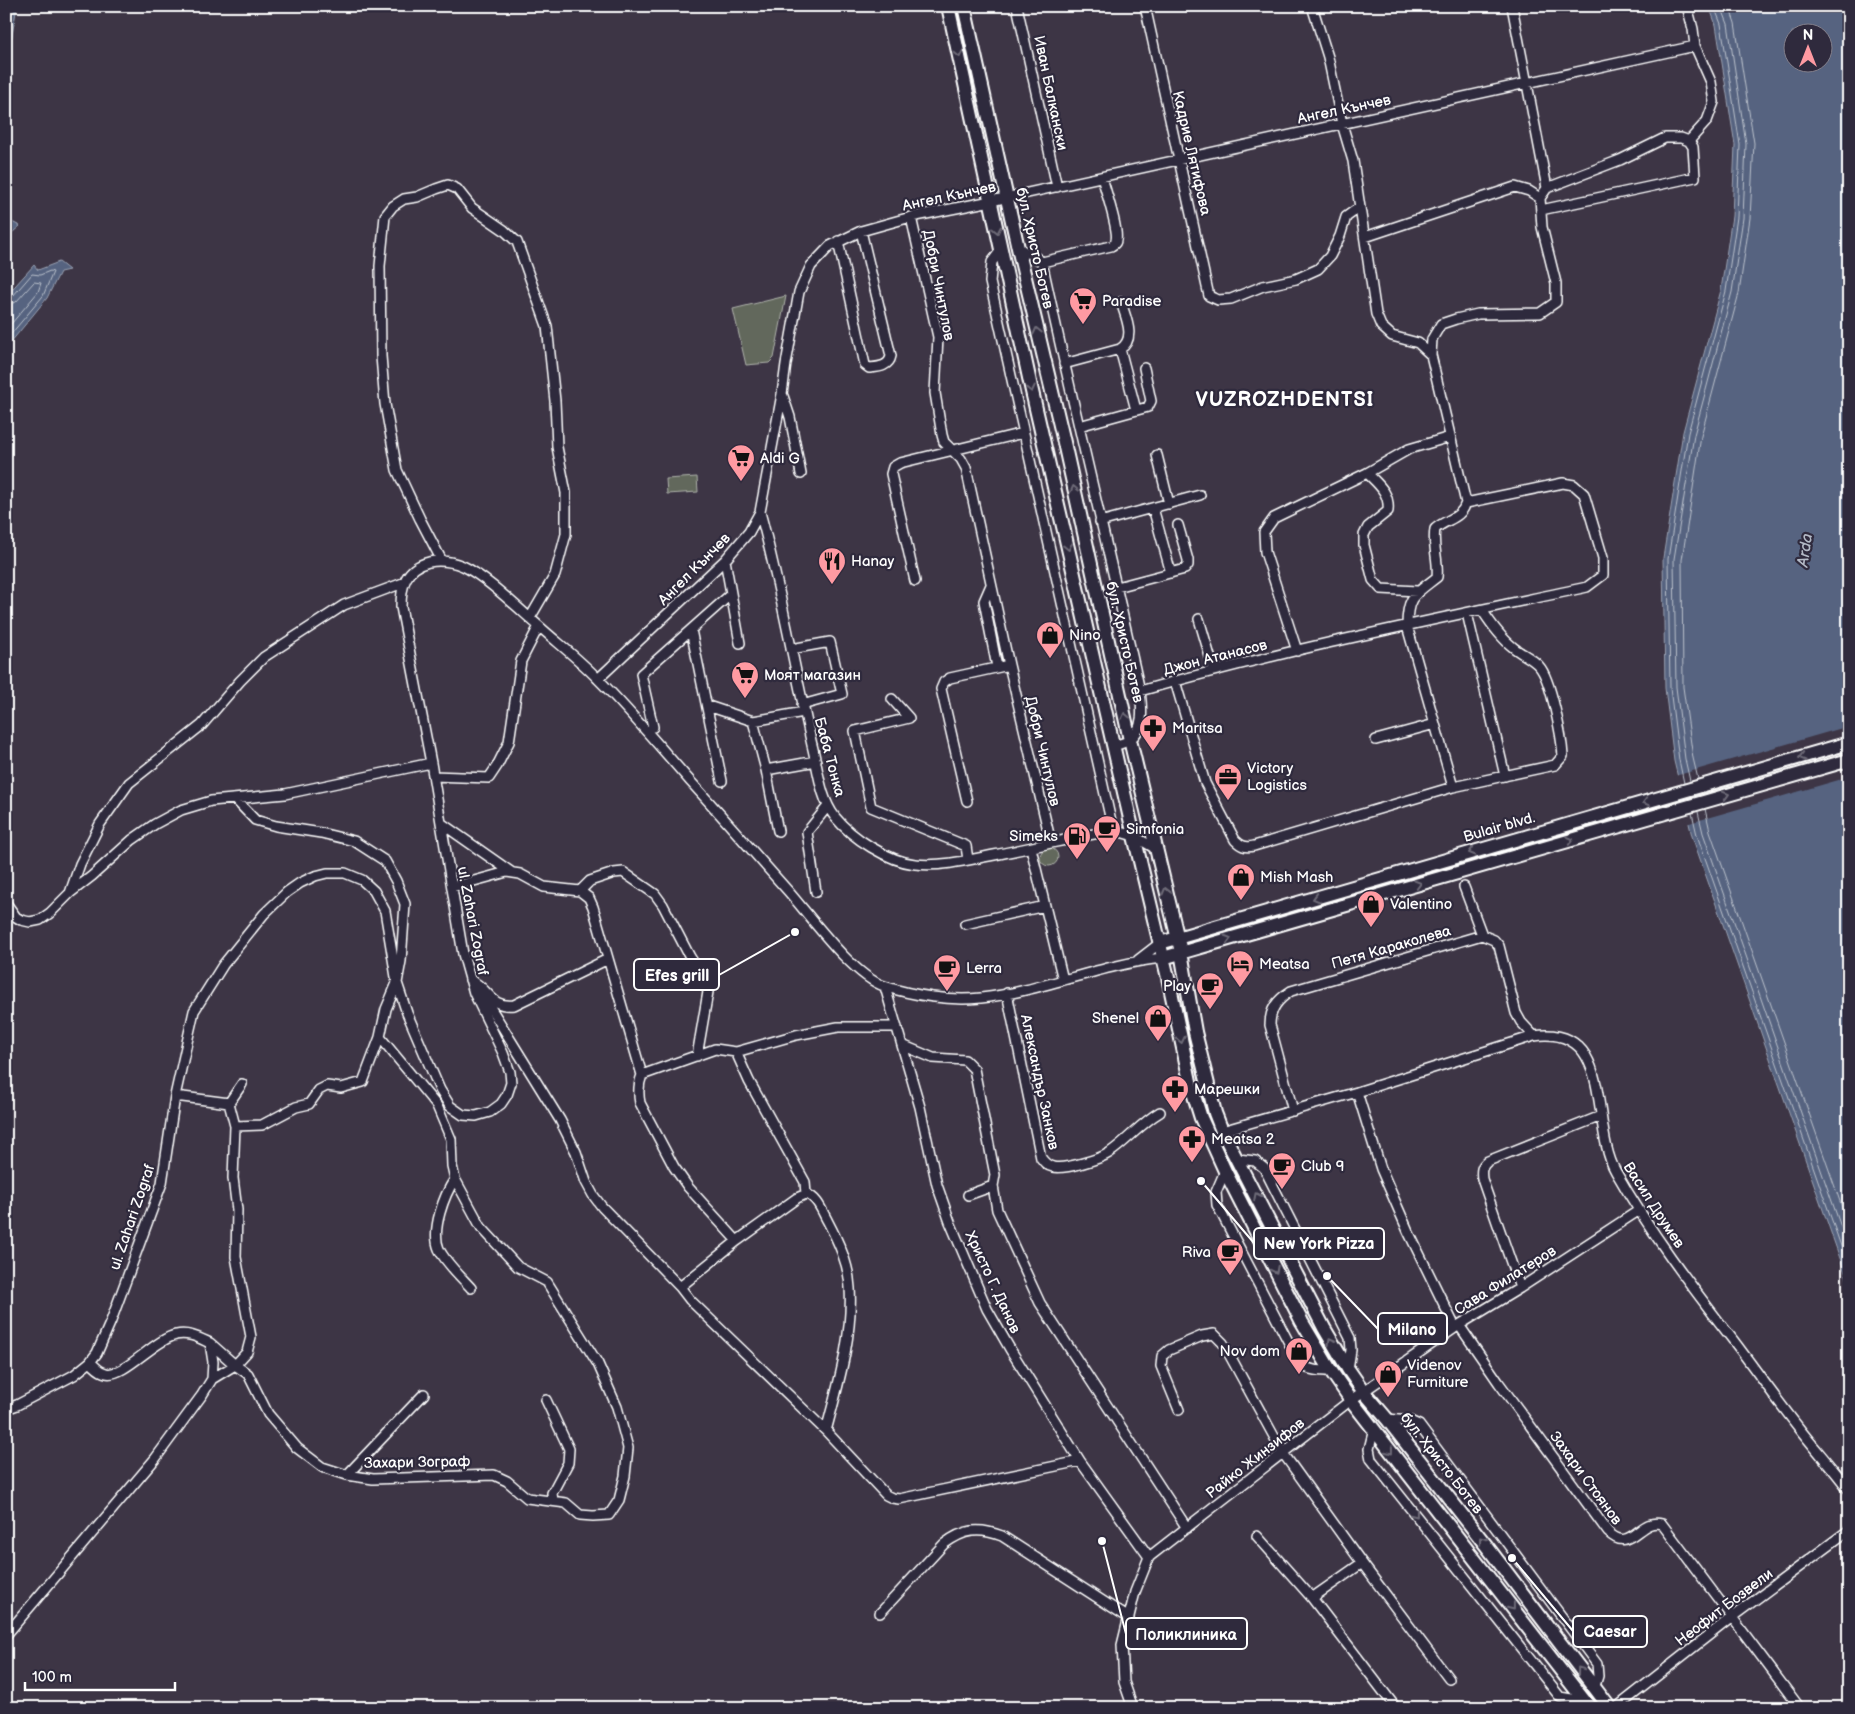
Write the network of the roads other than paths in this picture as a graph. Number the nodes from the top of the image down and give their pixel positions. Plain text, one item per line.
1 (948, 6) edge
2 (964, 6) edge
3 (1017, 6) edge
4 (1145, 6) edge
5 (1312, 6) edge
6 (1512, 6) edge
7 (1686, 6) edge
8 (1694, 46) junction
9 (1526, 83) junction
10 (1342, 124) junction
11 (1689, 141) junction
12 (1179, 160) junction
13 (1102, 177) junction
14 (1057, 187) junction
15 (1547, 188) junction
16 (1007, 198) junction
17 (1540, 198) junction
18 (991, 201) junction
19 (1360, 207) junction
20 (1542, 210) junction
21 (911, 217) junction
22 (861, 231) junction
23 (1365, 237) junction
24 (838, 241) junction
25 (1018, 248) junction
26 (1001, 250) junction
27 (1042, 262) junction
28 (1121, 302) dead end
29 (1120, 349) junction
30 (1432, 355) junction
31 (1064, 364) junction
32 (1144, 368) dead end
33 (782, 394) junction
34 (1136, 410) junction
35 (1079, 426) junction
36 (1023, 432) junction
37 (1450, 437) junction
38 (954, 450) junction
39 (1156, 455) dead end
40 (1367, 473) junction
41 (801, 474) dead end
42 (1200, 495) dead end
43 (1466, 503) junction
44 (1169, 504) junction
45 (1153, 508) junction
46 (760, 512) junction
47 (1100, 522) junction
48 (1178, 524) dead end
49 (725, 560) junction
50 (442, 561) junction
51 (1171, 573) junction
52 (915, 581) dead end
53 (403, 582) junction
54 (991, 585) junction
55 (1117, 586) junction
56 (1418, 591) junction
57 (731, 594) junction
58 (1482, 610) junction
59 (1467, 613) junction
60 (530, 618) junction
61 (1199, 619) dead end
62 (539, 626) junction
63 (1407, 626) junction
64 (691, 630) junction
65 (740, 643) dead end
66 (791, 649) junction
67 (1297, 651) junction
68 (1009, 665) junction
69 (997, 667) junction
70 (1214, 670) junction
71 (598, 679) junction
72 (1175, 681) junction
73 (1140, 691) junction
74 (892, 699) dead end
75 (708, 706) junction
76 (803, 708) junction
77 (753, 721) junction
78 (1435, 724) junction
79 (653, 727) dead end
80 (1130, 740) junction
81 (1376, 740) dead end
82 (1849, 743) edge
83 (1114, 746) junction
84 (1849, 760) edge
85 (816, 761) junction
86 (431, 764) junction
87 (766, 770) junction
88 (433, 776) junction
89 (1506, 776) junction
90 (722, 781) dead end
91 (1454, 787) junction
92 (235, 799) junction
93 (967, 801) dead end
94 (828, 806) junction
95 (441, 823) junction
96 (1113, 830) junction
97 (778, 831) dead end
98 (1134, 836) junction
99 (1051, 843) junction
100 (1031, 848) junction
101 (1156, 849) junction
102 (968, 860) junction
103 (511, 872) junction
104 (452, 887) junction
105 (1464, 887) dead end
106 (580, 891) junction
107 (816, 892) dead end
108 (70, 893) junction
109 (6, 903) edge
110 (1045, 906) junction
111 (965, 924) dead end
112 (1482, 935) junction
113 (1178, 938) junction
114 (1160, 943) junction
115 (1181, 952) junction
116 (1163, 958) junction
117 (608, 959) junction
118 (1138, 961) junction
119 (470, 980) junction
120 (1063, 980) junction
121 (397, 983) junction
122 (885, 986) junction
123 (474, 993) junction
124 (1007, 993) junction
125 (897, 1027) junction
126 (1534, 1036) junction
127 (380, 1037) junction
128 (902, 1045) junction
129 (736, 1052) junction
130 (697, 1056) junction
131 (642, 1075) junction
132 (242, 1084) dead end
133 (1357, 1092) junction
134 (175, 1096) junction
135 (229, 1103) junction
136 (1293, 1111) junction
137 (1160, 1112) dead end
138 (1601, 1116) junction
139 (235, 1126) junction
140 (1222, 1131) junction
141 (1238, 1159) junction
142 (1225, 1171) junction
143 (455, 1180) junction
144 (993, 1186) junction
145 (806, 1194) junction
146 (968, 1195) dead end
147 (1638, 1211) junction
148 (737, 1241) junction
149 (680, 1287) junction
150 (470, 1288) dead end
151 (1520, 1288) junction
152 (1458, 1326) junction
153 (210, 1343) junction
154 (90, 1362) junction
155 (235, 1365) junction
156 (1348, 1369) junction
157 (1331, 1371) junction
158 (212, 1379) junction
159 (1364, 1392) junction
160 (424, 1394) dead end
161 (546, 1400) dead end
162 (1351, 1400) junction
163 (6, 1409) edge
164 (1179, 1410) dead end
165 (1387, 1419) junction
166 (1374, 1429) junction
167 (826, 1431) junction
168 (1283, 1453) junction
169 (1080, 1461) junction
170 (348, 1475) junction
171 (1849, 1490) edge
172 (553, 1501) junction
173 (1187, 1528) junction
174 (1849, 1530) edge
175 (1257, 1536) dead end
176 (1149, 1556) junction
177 (1362, 1562) junction
178 (1312, 1598) junction
179 (880, 1612) dead end
180 (1732, 1617) junction
181 (1129, 1618) junction
182 (6, 1635) edge
183 (1449, 1679) dead end
184 (1594, 1689) junction
185 (1586, 1703) edge
186 (1133, 1708) edge
187 (1396, 1708) edge
188 (1610, 1708) edge
189 (1616, 1708) edge
190 (1800, 1708) edge

1 -> 18 main road
2 - 16 main road, бул. Христо Ботев
3 - 14 street, Иван Балкански
4 - 12 street, Кадрие Лятифова
5 - 10 street
6 - 9 street
7 - 8 street
8 - 9 street, Ангел Кънчев
8 - 11 street
9 - 10 street, Ангел Кънчев
9 - 15 street
10 - 12 street, Ангел Кънчев
10 - 19 street
11 - 15 street
11 - 20 street
12 - 13 street, Ангел Кънчев
12 - 19 street, Кадрие Лятифова
13 - 14 street, Ангел Кънчев
13 - 27 street
14 - 16 street, Ангел Кънчев
15 - 17 street
16 - 18 street, Ангел Кънчев
16 - 25 main road, бул. Христо Ботев
17 - 20 street
17 - 23 street
18 - 21 street, Ангел Кънчев
18 -> 26 main road
19 - 23 street
20 - 30 street
21 - 22 street, Ангел Кънчев
21 - 38 street, Добри Чинтулов
22 - 24 street, Ангел Кънчев
22 - 24 street
23 - 30 street
24 - 33 street, Ангел Кънчев
25 - 27 street
80 -> 25 main road, бул. Христо Ботев
26 - 36 street
26 -> 83 main road
27 - 31 street
28 - 29 street
29 - 31 street
29 - 34 street
30 - 37 street
31 - 35 street
32 - 34 street
33 - 41 street
33 - 46 street, Ангел Кънчев
34 - 35 street
35 - 47 street
36 - 38 street
36 - 96 street
37 - 40 street
37 - 43 street
38 - 52 street
38 - 54 street, Добри Чинтулов
39 - 44 street
40 - 56 street
40 - 67 street
42 - 44 street
43 - 56 street
43 - 58 street, Джон Атанасов
44 - 45 street
45 - 47 street
45 - 51 street
46 - 49 street, Ангел Кънчев
46 - 66 street, Баба Тонка
47 - 55 street
48 - 51 street
49 - 57 street
49 - 71 street, Ангел Кънчев
50 - 53 street
50 - 60 street
50 - 60 street
51 - 55 street
53 - 86 street, ul. Zahari Zograf
53 - 108 street
54 - 68 street, Добри Чинтулов
54 - 69 street, Добри Чинтулов
55 - 73 street
56 - 63 street
57 - 64 street
57 - 65 street
58 - 59 street, Джон Атанасов
58 - 89 street
59 - 63 street, Джон Атанасов
59 - 89 street
60 - 62 street
61 - 70 street
62 - 71 street
62 - 88 street
63 - 67 street, Джон Атанасов
63 - 78 street
64 - 75 street
64 - 79 street
66 - 76 street, Баба Тонка
66 - 76 street
67 - 70 street, Джон Атанасов
68 - 69 street
68 - 99 street, Добри Чинтулов
69 - 93 street
70 - 72 street, Джон Атанасов
71 - 122 street
72 - 73 street, Джон Атанасов
72 - 91 street
73 - 80 street
74 - 102 street
75 - 77 street
75 - 90 street
76 - 77 street
76 - 85 street, Баба Тонка
77 - 87 street
78 - 81 street
78 - 91 street
80 - 83 street
80 - 101 main road, бул. Христо Ботев
82 -> 113 main road, Bulair blvd.
83 - 98 main road
115 -> 84 main road
85 - 87 street
85 - 94 street, Баба Тонка
86 - 88 street, ul. Zahari Zograf
86 - 92 street
87 - 97 street
88 - 95 street, ul. Zahari Zograf
89 - 91 street
92 - 108 street
92 - 121 street
94 - 102 street, Баба Тонка
94 - 107 street
95 - 103 street
95 - 104 street, ul. Zahari Zograf
96 - 98 street, Баба Тонка
96 - 99 street, Баба Тонка
98 - 101 street, Баба Тонка
98 - 114 main road
99 - 100 street, Баба Тонка
100 - 102 street, Баба Тонка
100 - 110 street
113 -> 101 main road, бул. Христо Ботев
103 - 104 street
103 - 106 street
104 - 119 street, ul. Zahari Zograf
105 - 112 street
106 - 117 street
106 - 130 street
108 - 109 street
110 - 111 street
110 - 120 street
112 - 126 street
112 - 136 street, Петя Караколева
113 - 114 main road, Bulair blvd.
113 - 115 main road, бул. Христо Ботев
114 - 116 main road
114 - 118 street
115 - 116 main road
115 - 140 main road, бул. Христо Ботев
116 - 118 street
116 -> 142 main road
117 - 119 street
117 - 131 street
118 - 120 street
119 - 123 street, ul. Zahari Zograf
120 - 124 street
121 - 123 street, ul. Zahari Zograf
121 - 127 street
121 - 134 street, ul. Zahari Zograf
122 - 124 street
122 - 125 street, Христо Г. Данов
123 - 149 street
124 - 137 street, Александър Занков
125 - 128 street, Христо Г. Данов
125 - 129 street
126 - 133 street, Васил Друмев
126 - 138 street, Васил Друмев
127 - 139 street
127 - 143 street
128 - 144 street
128 - 169 street, Христо Г. Данов
129 - 130 street
129 - 145 street
130 - 131 street
131 - 148 street
132 - 135 street
133 - 136 street, Васил Друмев
133 - 152 street
134 - 135 street
134 - 154 street, ul. Zahari Zograf
135 - 139 street
136 - 140 street, Васил Друмев
138 - 147 street, Васил Друмев
138 - 151 street
139 - 155 street
140 - 141 main road, бул. Христо Ботев
156 -> 141 main road, бул. Христо Ботев
141 - 156 street
142 -> 157 main road
142 - 157 street
143 - 150 street
143 - 172 street
144 - 146 street
144 - 173 street
145 - 148 street
145 - 167 street
147 - 151 street, Сава Филатеров
147 - 171 street, Васил Друмев
148 - 149 street
149 - 167 street
151 - 152 street, Сава Филатеров
152 - 159 street, Сава Филатеров
152 - 180 street, Захари Стоянов
153 - 154 street
153 - 155 street, Захари Зограф
153 - 158 street
154 - 163 street, ul. Zahari Zograf
155 - 158 street
155 - 170 street, Захари Зограф
156 - 159 main road, бул. Христо Ботев
157 - 162 main road
158 - 182 street
159 - 162 street, Райко Жинзифов
159 - 165 main road, бул. Христо Ботев
160 - 170 street
161 - 172 street
162 - 166 main road
162 - 168 street, Райко Жинзифов
164 - 168 street
184 -> 165 main road, бул. Христо Ботев
165 - 184 street
166 -> 185 main road
166 -> 185 street
167 - 169 street
168 - 173 street, Райко Жинзифов
168 - 177 street
169 - 176 street, Христо Г. Данов
170 - 172 street, Захари Зограф
173 - 176 street, Райко Жинзифов
174 - 180 street, Неофит Бозвели
175 - 178 street
176 - 181 street
177 - 178 street
177 - 183 street
178 - 187 street
179 - 181 street
180 - 189 street, Неофит Бозвели
180 - 190 street, Захари Стоянов
181 - 186 street
184 - 188 main road, бул. Христо Ботев

